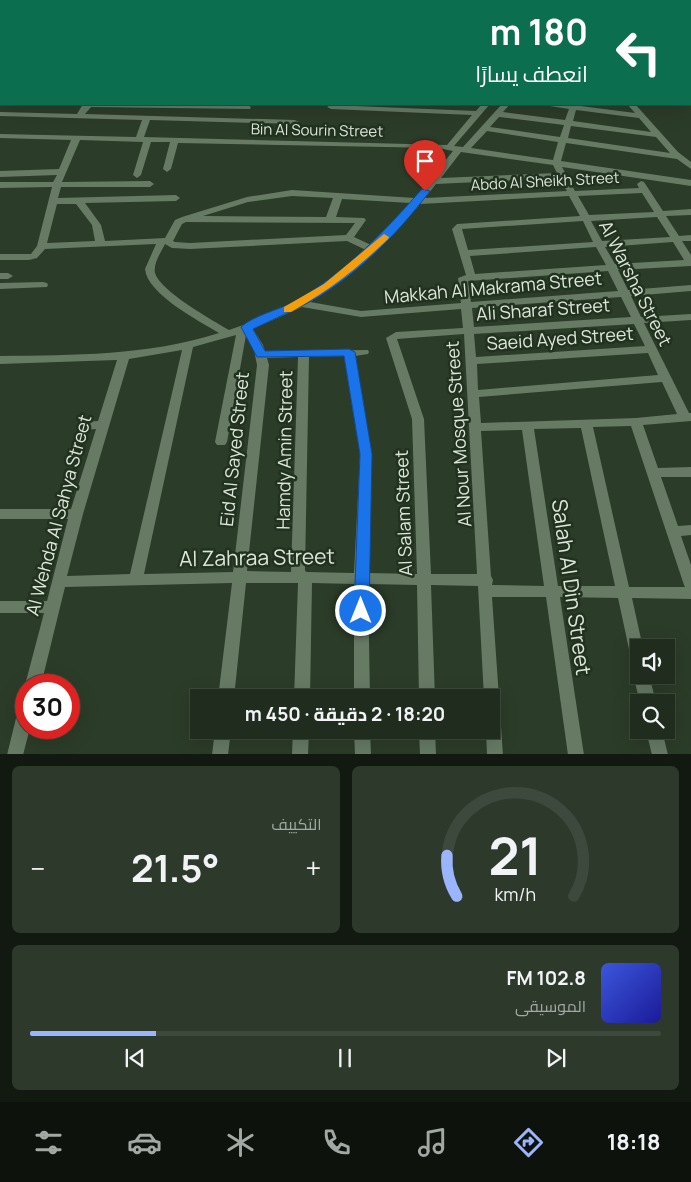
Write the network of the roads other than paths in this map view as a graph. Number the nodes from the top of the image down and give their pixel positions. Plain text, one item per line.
1 (485, 105) edge
2 (505, 105) edge
3 (558, 105) edge
4 (632, 105) edge
5 (247, 107) dead end
6 (331, 107) dead end
7 (573, 107) junction
8 (478, 113) junction
9 (0, 114) edge
10 (497, 114) junction
11 (80, 116) junction
12 (640, 116) junction
13 (147, 118) junction
14 (295, 122) dead end
15 (568, 123) junction
16 (484, 128) junction
17 (282, 132) junction
18 (659, 135) junction
19 (0, 136) edge
20 (76, 139) junction
21 (143, 140) junction
22 (563, 140) junction
23 (174, 141) junction
24 (449, 147) junction
25 (463, 148) junction
26 (679, 157) junction
27 (556, 163) junction
28 (691, 166) edge
29 (167, 169) dead end
30 (61, 172) junction
31 (0, 174) edge
32 (137, 175) dead end
33 (562, 175) junction
34 (635, 175) junction
35 (434, 182) junction
36 (691, 183) edge
37 (58, 184) junction
38 (150, 184) dead end
39 (0, 185) edge
40 (644, 190) junction
41 (572, 194) junction
42 (339, 195) junction
43 (176, 198) dead end
44 (55, 201) junction
45 (78, 201) junction
46 (416, 201) junction
47 (691, 212) edge
48 (660, 214) junction
49 (586, 218) junction
50 (185, 219) junction
51 (330, 220) junction
52 (349, 238) junction
53 (691, 238) edge
54 (676, 239) junction
55 (165, 241) junction
56 (100, 244) junction
57 (600, 244) junction
58 (40, 249) junction
59 (371, 249) junction
60 (464, 253) junction
61 (0, 257) edge
62 (691, 262) edge
63 (612, 268) junction
64 (468, 277) junction
65 (43, 285) dead end
66 (0, 286) edge
67 (691, 288) edge
68 (625, 293) junction
69 (299, 303) junction
70 (466, 306) junction
71 (691, 317) edge
72 (638, 320) junction
73 (244, 328) junction
74 (469, 331) junction
75 (228, 334) junction
76 (396, 335) joint
77 (188, 345) junction
78 (652, 349) junction
79 (349, 352) junction
80 (364, 352) dead end
81 (304, 354) junction
82 (261, 355) junction
83 (124, 356) junction
84 (0, 360) edge
85 (471, 361) junction
86 (666, 378) junction
87 (473, 394) junction
88 (688, 418) edge
89 (636, 422) junction
90 (586, 424) junction
91 (102, 425) junction
92 (84, 426) dead end
93 (527, 426) junction
94 (476, 427) junction
95 (221, 442) dead end
96 (691, 472) edge
97 (654, 473) junction
98 (0, 514) edge
99 (76, 514) junction
100 (691, 530) edge
101 (674, 531) junction
102 (240, 577) junction
103 (302, 577) junction
104 (361, 577) junction
105 (425, 577) junction
106 (136, 579) junction
107 (59, 582) junction
108 (691, 585) edge
109 (486, 586) junction
110 (552, 592) junction
111 (622, 592) junction
112 (691, 592) edge
113 (0, 607) edge
114 (52, 607) junction
115 (633, 639) edge
116 (36, 674) edge
117 (227, 689) edge
118 (302, 689) edge
119 (362, 689) edge
120 (427, 689) edge
121 (19, 739) edge
122 (222, 739) edge
123 (301, 739) edge
124 (362, 739) edge
125 (427, 739) edge
126 (656, 739) edge
127 (15, 754) edge
128 (220, 754) edge
129 (300, 754) edge
130 (363, 754) edge
131 (428, 754) edge
132 (496, 754) edge
133 (576, 754) edge
134 (660, 754) edge

1 - 8 street
2 - 10 street
3 - 7 street
4 - 12 street
5 - 11 street
6 - 8 street
7 - 12 street
7 - 15 street
8 - 24 street
9 - 11 street
10 - 15 street
10 - 16 street
11 - 13 street
12 - 18 street
13 - 17 street
13 - 21 street
14 - 17 street
15 - 18 street
15 - 22 street
16 - 22 street
16 - 25 street
17 - 23 street, Bin Al Sourin Street
17 - 24 street, Bin Al Sourin Street
18 - 26 street
19 - 20 street, Bin Al Sourin Street
20 - 21 street, Bin Al Sourin Street
20 - 30 street
21 - 23 street, Bin Al Sourin Street
21 - 32 street
22 - 26 street
22 - 27 street
23 - 29 street
24 - 25 street, Bin Al Sourin Street
25 - 27 street, Bin Al Sourin Street
25 - 35 street
26 - 28 street
27 - 33 street, Al Warsha Street
27 - 34 street, Bin Al Sourin Street
30 - 31 street
30 - 37 street
33 - 35 street
33 - 41 street, Al Warsha Street
34 - 36 street, Bin Al Sourin Street
34 - 40 street
35 - 46 street
37 - 38 street
37 - 39 street
37 - 44 street
40 - 41 street, Abdo Al Sheikh Street
40 - 48 street
41 - 46 street, Abdo Al Sheikh Street
41 - 49 street, Al Warsha Street
42 - 46 street, Abdo Al Sheikh Street
42 - 50 street, Abdo Al Sheikh Street
42 - 51 street
43 - 45 street
44 - 45 street
44 - 58 street
45 - 56 street
46 - 59 street
47 - 48 street
48 - 49 street
48 - 54 street
49 - 57 street, Al Warsha Street
49 - 60 street, Al Nour Mosque Street
50 - 51 street
50 - 55 street
51 - 52 street
52 - 55 street
52 - 59 street
53 - 54 street
54 - 57 street
54 - 62 street
55 - 56 street
55 - 75 street
56 - 58 street
57 - 60 street
57 - 63 street, Al Warsha Street
58 - 61 street
59 - 69 street
60 - 64 street, Al Nour Mosque Street
62 - 63 street
63 - 64 street
63 - 68 street, Al Warsha Street
64 - 70 street, Al Nour Mosque Street
65 - 66 street
67 - 68 street, Makkah Al Makrama Street
68 - 70 street, Makkah Al Makrama Street
68 - 72 street, Al Warsha Street
69 - 70 street, Makkah Al Makrama Street
69 - 73 street
70 - 74 street, Al Nour Mosque Street
71 - 72 street, Ali Sharaf Street
72 - 74 street, Ali Sharaf Street
72 - 78 street, Al Warsha Street
73 - 75 street
73 - 82 street, Eid Al Sayed Street
73 - 95 street
74 - 76 street, Ali Sharaf Street
74 - 85 street, Al Nour Mosque Street
75 - 77 street
76 - 105 street, Al Salam Street
77 - 83 street
77 - 106 street
78 - 85 street, Saeid Ayed Street
78 - 86 street, Al Warsha Street
79 - 80 street
79 - 81 street
79 - 104 street
81 - 82 street
81 - 103 street, Hamdy Amin Street
82 - 102 street, Eid Al Sayed Street
83 - 84 street
83 - 91 street, Al Wehda Al Sahya Street
85 - 87 street, Al Nour Mosque Street
86 - 87 street
86 - 88 street, Al Warsha Street
87 - 94 street, Al Nour Mosque Street
88 - 89 street
89 - 90 street
89 - 97 street
90 - 93 street
90 - 111 street
91 - 92 street
91 - 99 street, Al Wehda Al Sahya Street
93 - 94 street
93 - 110 street, Salah Al Din Street
94 - 109 street, Al Nour Mosque Street
96 - 97 street
97 - 101 street
98 - 99 street
99 - 107 street, Al Wehda Al Sahya Street
100 - 101 street
101 - 108 street
102 - 103 street, Al Zahraa Street
102 - 106 street, Al Zahraa Street
102 - 117 street, Eid Al Sayed Street
103 - 104 street, Al Zahraa Street
103 - 118 street, Hamdy Amin Street
104 - 105 street, Al Zahraa Street
104 - 119 street
105 - 109 street, Al Zahraa Street
105 - 120 street, Al Salam Street
106 - 107 street, Al Zahraa Street
107 - 114 street, Al Wehda Al Sahya Street
109 - 110 street, Al Zahraa Street
109 - 132 street, Al Nour Mosque Street
110 - 111 street, Al Zahraa Street
110 - 133 street, Salah Al Din Street
111 - 112 street, Al Zahraa Street
111 - 115 street
113 - 114 street
114 - 116 street, Al Wehda Al Sahya Street
121 - 127 street
122 - 128 street
123 - 129 street
124 - 130 street
125 - 131 street
126 - 134 street

